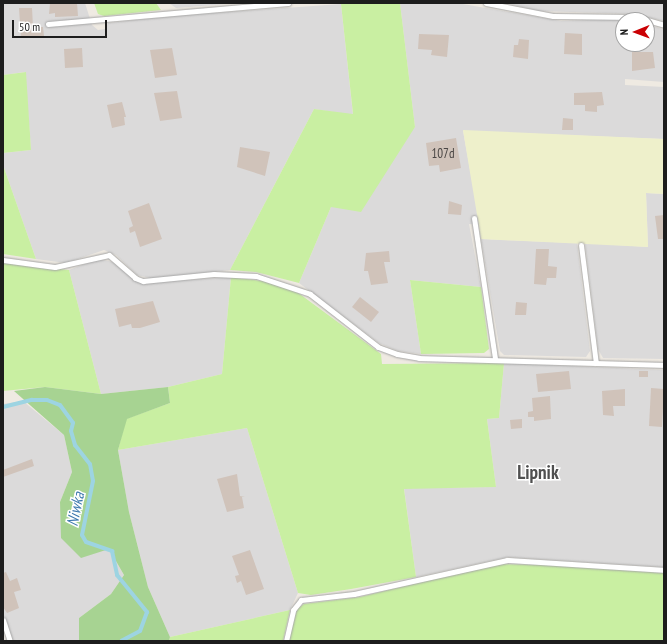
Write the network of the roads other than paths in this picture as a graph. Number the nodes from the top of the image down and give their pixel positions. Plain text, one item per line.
1 (288, 3) edge
2 (486, 3) edge
3 (615, 17) edge
4 (48, 24) dead end
5 (474, 218) dead end
6 (582, 245) dead end
7 (3, 260) edge
8 (495, 359) junction
9 (596, 363) junction
10 (664, 365) edge
11 (664, 570) edge
12 (3, 620) edge
13 (10, 641) edge
14 (286, 641) edge

1 - 4 lane
2 - 3 lane
5 - 8 lane
6 - 9 lane
7 - 8 lane
8 - 9 lane
9 - 10 lane
11 - 14 lane
12 - 13 lane

